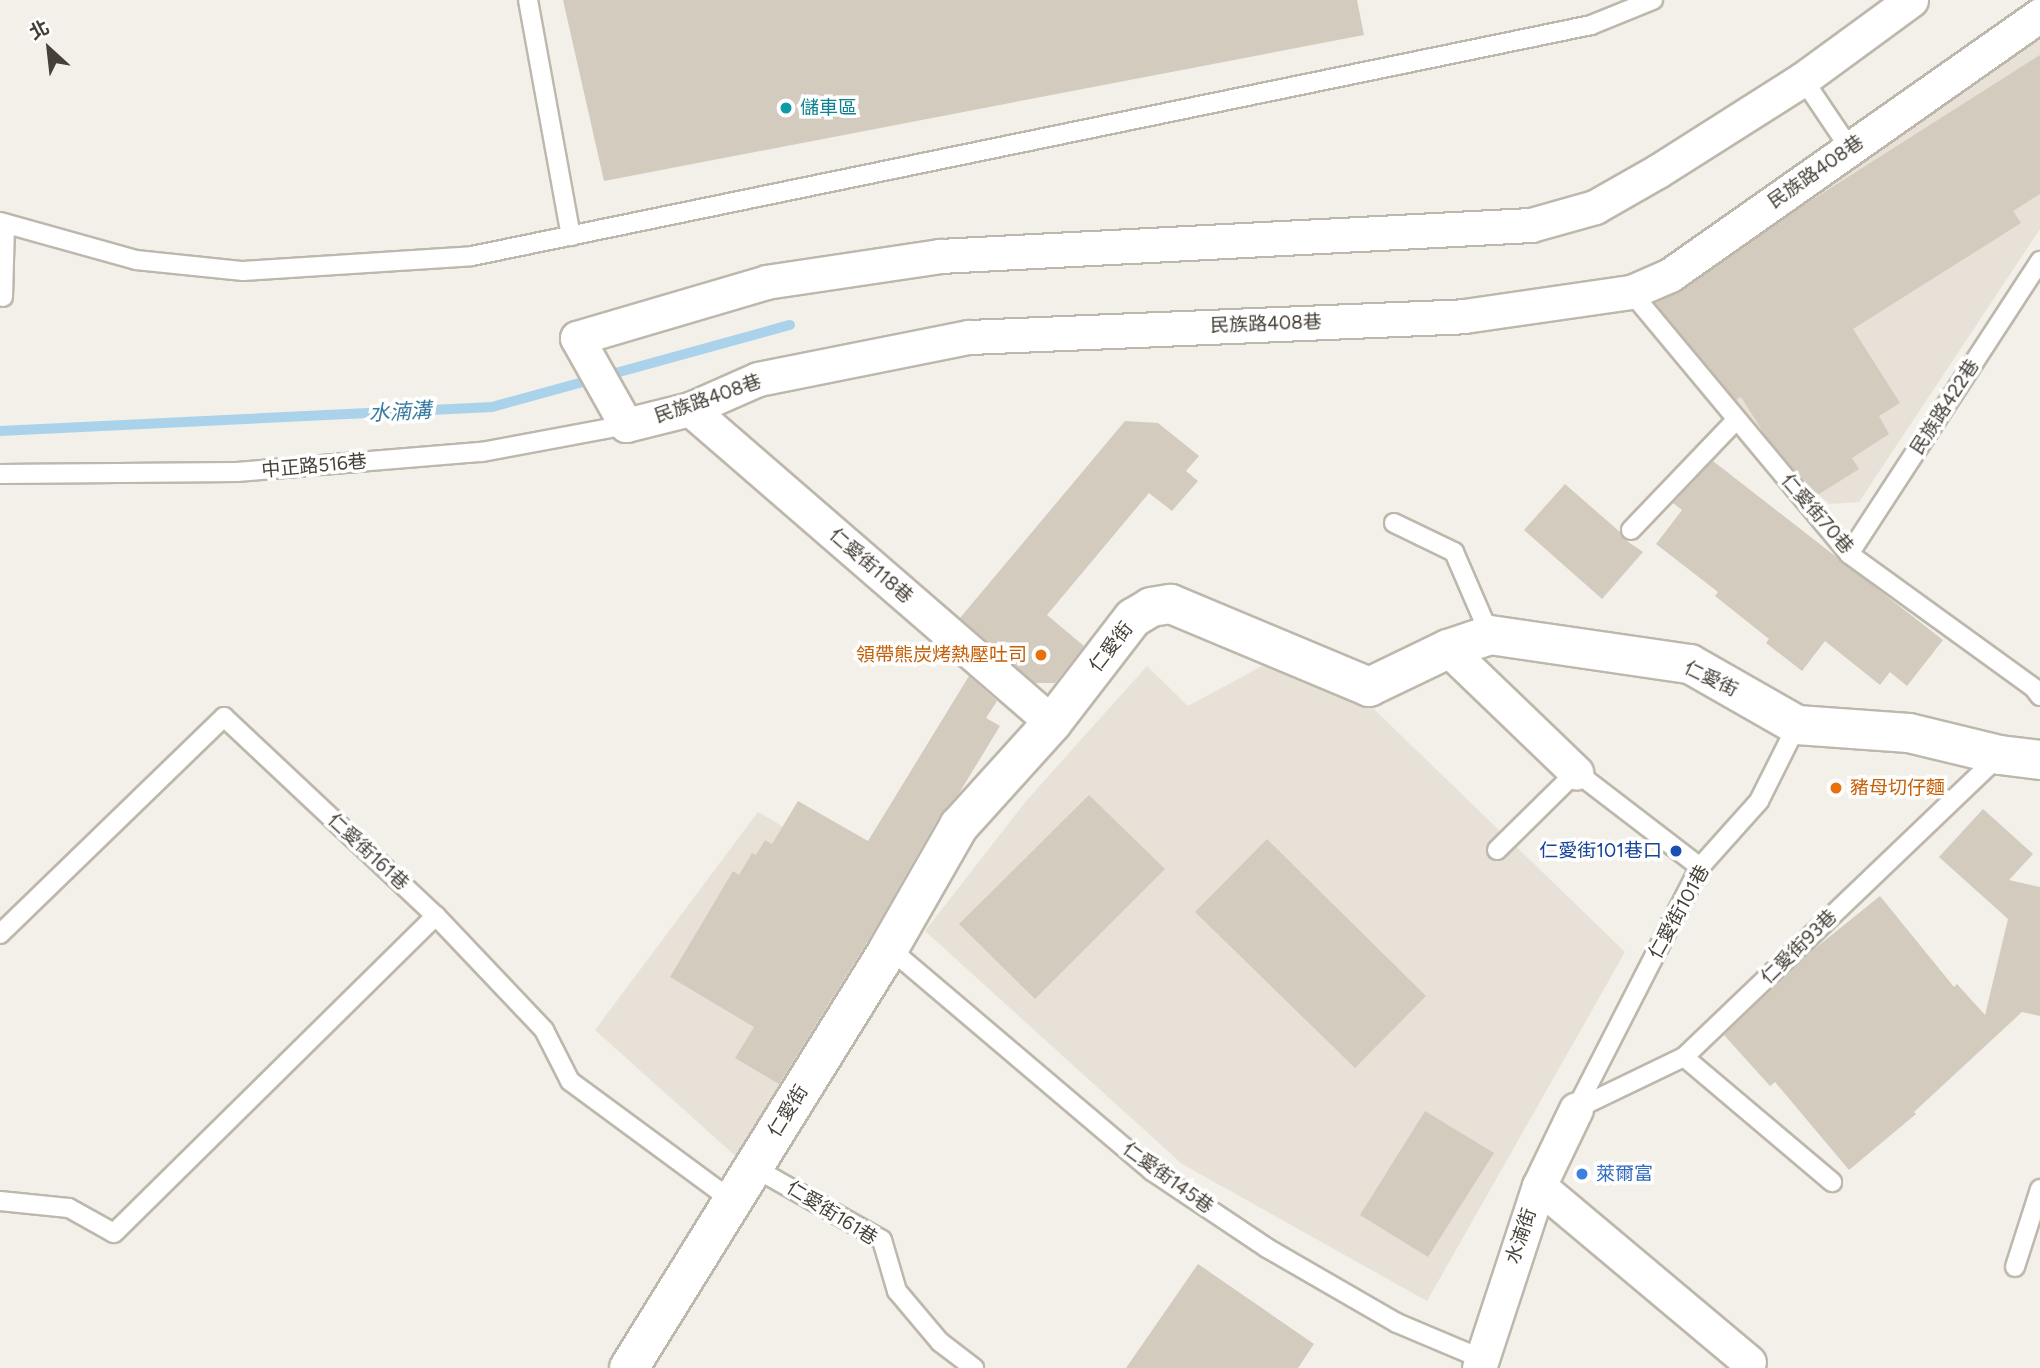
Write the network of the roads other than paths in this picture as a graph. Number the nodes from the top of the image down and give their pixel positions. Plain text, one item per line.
1 (528, 0) edge
2 (1653, 0) edge
3 (1911, 0) edge
4 (2040, 15) edge
5 (1803, 79) junction
6 (1850, 149) junction
7 (3, 223) edge
8 (571, 236) junction
9 (2040, 261) edge
10 (1631, 292) junction
11 (3, 297) dead end
12 (690, 409) junction
13 (1736, 420) junction
14 (626, 425) junction
15 (0, 474) edge
16 (1394, 523) dead end
17 (1632, 530) dead end
18 (1849, 554) junction
19 (1490, 635) junction
20 (1448, 649) junction
21 (2040, 696) edge
22 (1052, 723) junction
23 (1797, 724) junction
24 (2000, 755) junction
25 (2040, 760) edge
26 (1576, 772) junction
27 (1497, 850) dead end
28 (1700, 867) junction
29 (436, 916) junction
30 (0, 934) edge
31 (889, 948) junction
32 (1684, 1057) junction
33 (1576, 1109) junction
34 (753, 1167) junction
35 (1832, 1182) dead end
36 (1539, 1186) junction
37 (2040, 1189) edge
38 (733, 1200) junction
39 (0, 1201) edge
40 (2015, 1267) dead end
41 (1748, 1362) dead end
42 (1479, 1363) edge
43 (629, 1368) edge
44 (974, 1368) edge

1 - 8 lane
2 - 8 lane
3 - 5 street
4 - 6 street, 民族路408巷
5 - 6 lane
5 - 14 street
6 - 10 street, 民族路408巷
7 - 8 lane
7 - 11 lane
9 - 18 lane, 民族路422巷
10 - 12 street, 民族路408巷
10 - 13 lane, 仁愛街70巷
12 - 14 street, 民族路408巷
12 - 22 street, 仁愛街118巷
13 - 17 lane
13 - 18 lane, 仁愛街70巷
14 - 15 lane, 中正路516巷
16 - 19 lane
18 - 21 lane, 仁愛街70巷
19 - 20 street, 仁愛街
19 - 23 street, 仁愛街
20 - 22 street, 仁愛街
20 - 26 street
22 - 31 street, 仁愛街
23 - 24 street, 仁愛街
23 - 28 lane, 仁愛街101巷
24 - 25 street, 仁愛街
24 - 32 lane, 仁愛街93巷
26 - 27 lane
26 - 28 lane
28 - 33 lane, 仁愛街101巷
29 - 30 lane, 仁愛街161巷
29 - 38 lane, 仁愛街161巷
29 - 39 lane
31 - 34 street, 仁愛街
31 - 42 lane, 仁愛街145巷
32 - 33 lane, 仁愛街93巷
32 - 35 lane
33 - 36 street, 水湳街
34 - 38 street, 仁愛街
34 - 44 lane, 仁愛街161巷
36 - 41 street
36 - 42 street, 水湳街
37 - 40 lane
38 - 43 street, 仁愛街

